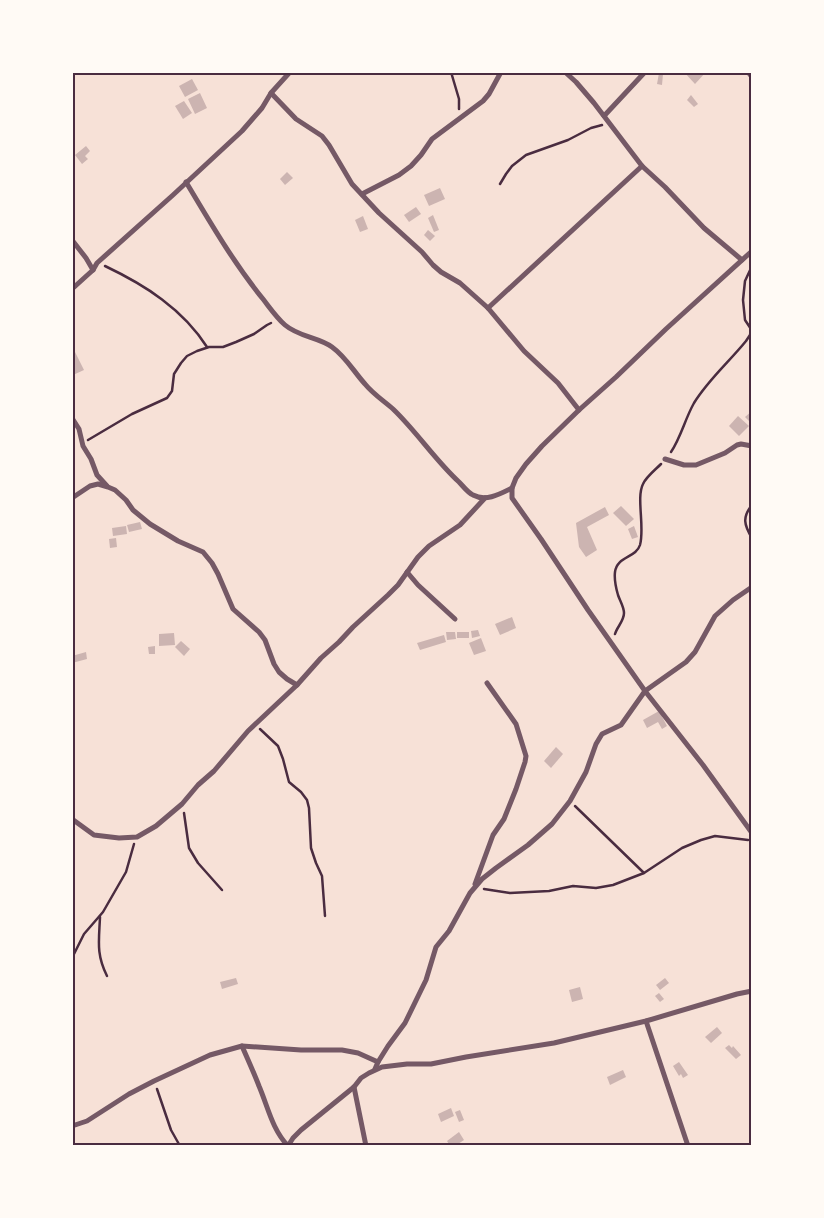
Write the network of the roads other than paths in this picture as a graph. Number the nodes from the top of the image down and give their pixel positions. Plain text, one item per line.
1 (290, 72) edge
2 (501, 72) edge
3 (565, 72) edge
4 (645, 72) edge
5 (748, 72) edge
6 (752, 77) edge
7 (271, 93) junction
8 (604, 116) junction
9 (642, 166) junction
10 (186, 182) junction
11 (362, 194) junction
12 (72, 240) edge
13 (752, 251) edge
14 (742, 260) junction
15 (93, 270) junction
16 (72, 289) edge
17 (488, 308) junction
18 (579, 410) junction
19 (72, 418) edge
20 (752, 446) edge
21 (665, 459) dead end
22 (108, 487) junction
23 (512, 488) junction
24 (72, 498) edge
25 (485, 498) junction
26 (407, 572) junction
27 (752, 587) edge
28 (455, 619) dead end
29 (487, 683) dead end
30 (297, 685) junction
31 (645, 691) junction
32 (72, 819) edge
33 (752, 834) edge
34 (474, 887) junction
35 (752, 991) edge
36 (646, 1021) junction
37 (242, 1046) junction
38 (378, 1062) junction
39 (375, 1069) junction
40 (354, 1087) junction
41 (72, 1126) edge
42 (366, 1146) edge
43 (688, 1146) edge

1 - 7 street
2 - 11 street
3 - 8 street
4 - 8 street
5 - 6 street
7 - 10 street
7 - 11 street
8 - 9 street
9 - 14 street
9 - 17 street
10 - 15 street
10 - 25 street
11 - 17 street
12 - 15 street
13 - 14 street
14 - 18 street
15 - 16 street
17 - 18 street
18 - 23 street
19 - 22 street
20 - 21 street
22 - 24 street
22 - 30 street
23 - 25 street
23 - 31 street
25 - 26 street
26 - 28 street
26 - 30 street
27 - 31 street
29 - 34 street
30 - 32 street
31 - 33 street
31 - 34 street
34 - 38 street
35 - 36 street
36 - 39 street
36 - 43 street
37 - 38 street
37 - 40 street
37 - 41 street
38 - 39 street
39 - 40 street
40 - 42 street

